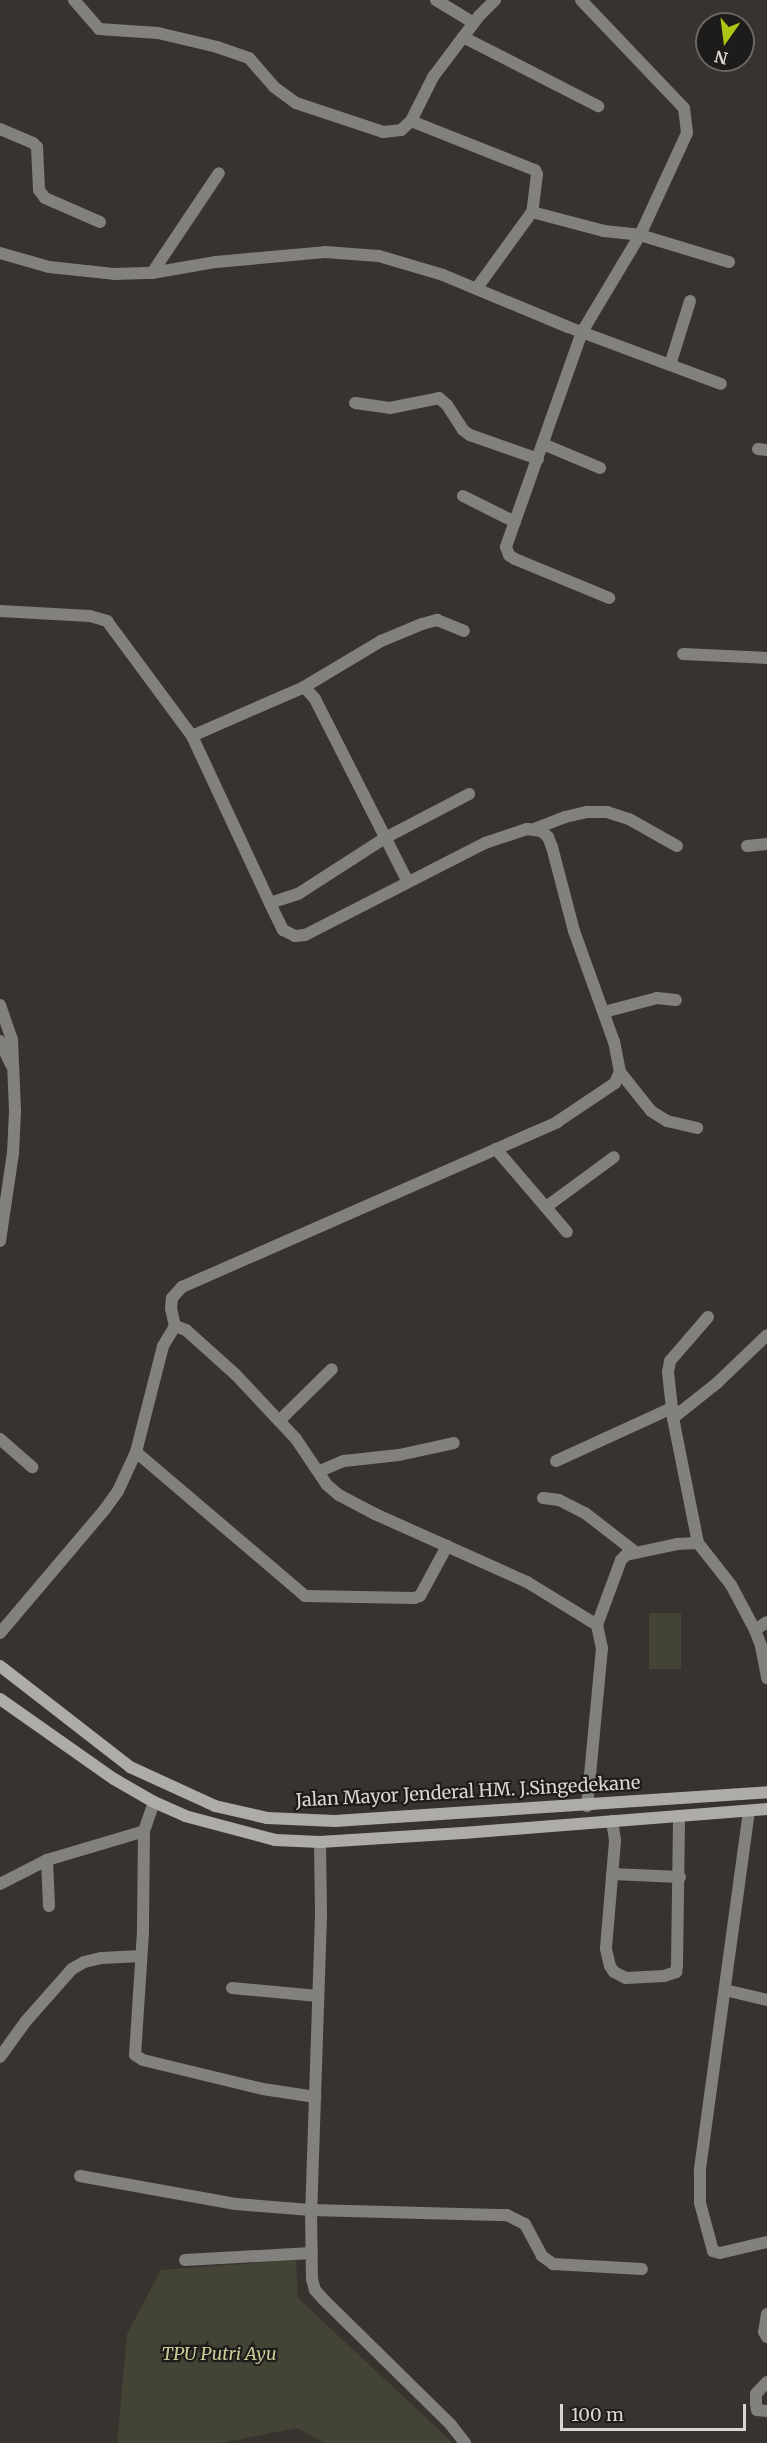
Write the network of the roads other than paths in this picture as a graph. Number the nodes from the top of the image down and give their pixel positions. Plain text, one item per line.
1 (74, 0) edge
2 (436, 0) edge
3 (495, 0) edge
4 (581, 0) edge
5 (474, 23) junction
6 (463, 37) junction
7 (598, 106) dead end
8 (411, 121) junction
9 (0, 129) edge
10 (219, 174) dead end
11 (532, 212) junction
12 (100, 222) dead end
13 (640, 235) junction
14 (0, 253) edge
15 (729, 262) dead end
16 (152, 273) junction
17 (476, 289) junction
18 (690, 301) dead end
19 (582, 333) junction
20 (670, 365) junction
21 (721, 384) dead end
22 (355, 403) dead end
23 (543, 444) junction
24 (538, 459) junction
25 (600, 468) dead end
26 (463, 496) dead end
27 (515, 522) junction
28 (609, 598) dead end
29 (0, 611) edge
30 (464, 631) dead end
31 (683, 654) dead end
32 (767, 658) edge
33 (304, 687) junction
34 (192, 736) junction
35 (469, 794) dead end
36 (534, 829) junction
37 (386, 838) junction
38 (767, 844) edge
39 (677, 846) dead end
40 (747, 846) dead end
41 (408, 882) junction
42 (270, 903) junction
43 (676, 1000) dead end
44 (0, 1005) edge
45 (604, 1012) junction
46 (0, 1041) edge
47 (11, 1066) junction
48 (620, 1072) junction
49 (698, 1128) dead end
50 (496, 1149) junction
51 (614, 1157) dead end
52 (546, 1208) junction
53 (2, 1223) edge
54 (567, 1232) dead end
55 (0, 1241) edge
56 (708, 1317) dead end
57 (175, 1326) junction
58 (767, 1335) edge
59 (332, 1369) dead end
60 (672, 1413) junction
61 (279, 1421) junction
62 (0, 1439) edge
63 (454, 1443) dead end
64 (136, 1452) junction
65 (556, 1461) dead end
66 (32, 1467) dead end
67 (320, 1471) junction
68 (543, 1498) dead end
69 (698, 1543) junction
70 (447, 1546) junction
71 (634, 1551) junction
72 (767, 1622) edge
73 (597, 1625) junction
74 (755, 1630) junction
75 (0, 1633) edge
76 (0, 1666) edge
77 (767, 1678) edge
78 (0, 1699) edge
79 (767, 1792) edge
80 (154, 1802) junction
81 (587, 1806) junction
82 (767, 1809) edge
83 (494, 1812) junction
84 (749, 1812) junction
85 (461, 1813) junction
86 (679, 1816) junction
87 (612, 1821) junction
88 (144, 1831) junction
89 (494, 1831) junction
90 (463, 1833) junction
91 (320, 1842) junction
92 (47, 1860) junction
93 (612, 1874) junction
94 (680, 1877) junction
95 (0, 1884) edge
96 (49, 1906) dead end
97 (141, 1956) junction
98 (232, 1988) dead end
99 (725, 1990) junction
100 (318, 1996) junction
101 (767, 2000) edge
102 (1, 2053) edge
103 (315, 2097) junction
104 (80, 2176) dead end
105 (311, 2210) junction
106 (767, 2241) edge
107 (312, 2253) junction
108 (185, 2260) dead end
109 (642, 2269) dead end
110 (767, 2314) edge
111 (767, 2337) edge
112 (767, 2382) edge
113 (767, 2411) edge
114 (465, 2443) edge

1 - 8 street
2 - 5 street
3 - 5 street
4 - 13 street
5 - 6 street
6 - 7 street
6 - 8 street
8 - 11 street
9 - 12 street
10 - 16 street
11 - 13 street
11 - 17 street
13 - 15 street
13 - 19 street
14 - 16 street
16 - 17 street
17 - 19 street
18 - 20 street
19 - 20 street
19 - 23 street
20 - 21 street
22 - 24 street
23 - 24 street
23 - 25 street
24 - 27 street
26 - 27 street
27 - 28 street
29 - 34 street
30 - 33 street
31 - 32 street
33 - 34 street
33 - 37 street
34 - 42 street
35 - 37 street
36 - 39 street
36 - 41 street
36 - 45 street
37 - 41 street
37 - 42 street
38 - 40 street
41 - 42 street
43 - 45 street
44 - 47 street
45 - 48 street
46 - 47 street
47 - 53 street
48 - 49 street
48 - 50 street
50 - 52 street
50 - 57 street
51 - 52 street
52 - 54 street
53 - 55 street
56 - 60 street
57 - 61 street
57 - 64 street
58 - 60 street
59 - 61 street
60 - 65 street
60 - 69 street
61 - 67 street
62 - 66 street
63 - 67 street
64 - 70 street
64 - 75 street
67 - 70 street
68 - 71 street
69 - 71 street
69 - 74 street
70 - 73 street
71 - 73 street
72 - 74 street
73 - 81 street
74 - 77 street
76 - 85 main road, Jalan Mayor Jenderal HM. J.Singedekane
78 - 80 main road, Jalan Mayor Jenderal HM. J.Singedekane
79 - 81 main road, Jalan Mayor Jenderal HM. J.Singedekane
80 - 88 street
80 - 91 main road, Jalan Mayor Jenderal HM. J.Singedekane
81 - 83 main road, Jalan Mayor Jenderal HM. J.Singedekane
82 - 84 main road, Jalan Mayor Jenderal HM. J.Singedekane
83 - 85 main road, Jalan Mayor Jenderal HM. J.Singedekane
83 - 89 main road
84 - 86 main road, Jalan Mayor Jenderal HM. J.Singedekane
84 - 99 street
85 - 90 main road
86 - 87 main road, Jalan Mayor Jenderal HM. J.Singedekane
86 - 94 street
87 - 89 main road, Jalan Mayor Jenderal HM. J.Singedekane
87 - 93 street
88 - 92 street
88 - 97 street
89 - 90 main road, Jalan Mayor Jenderal HM. J.Singedekane
90 - 91 main road, Jalan Mayor Jenderal HM. J.Singedekane
91 - 100 street
92 - 95 street
92 - 96 street
93 - 94 street
93 - 94 street
97 - 102 street
97 - 103 street
98 - 100 street
99 - 101 street
99 - 106 street
100 - 103 street
103 - 105 street
104 - 105 street
105 - 107 street
105 - 109 street
107 - 108 street
107 - 114 street
110 - 111 street
112 - 113 street

